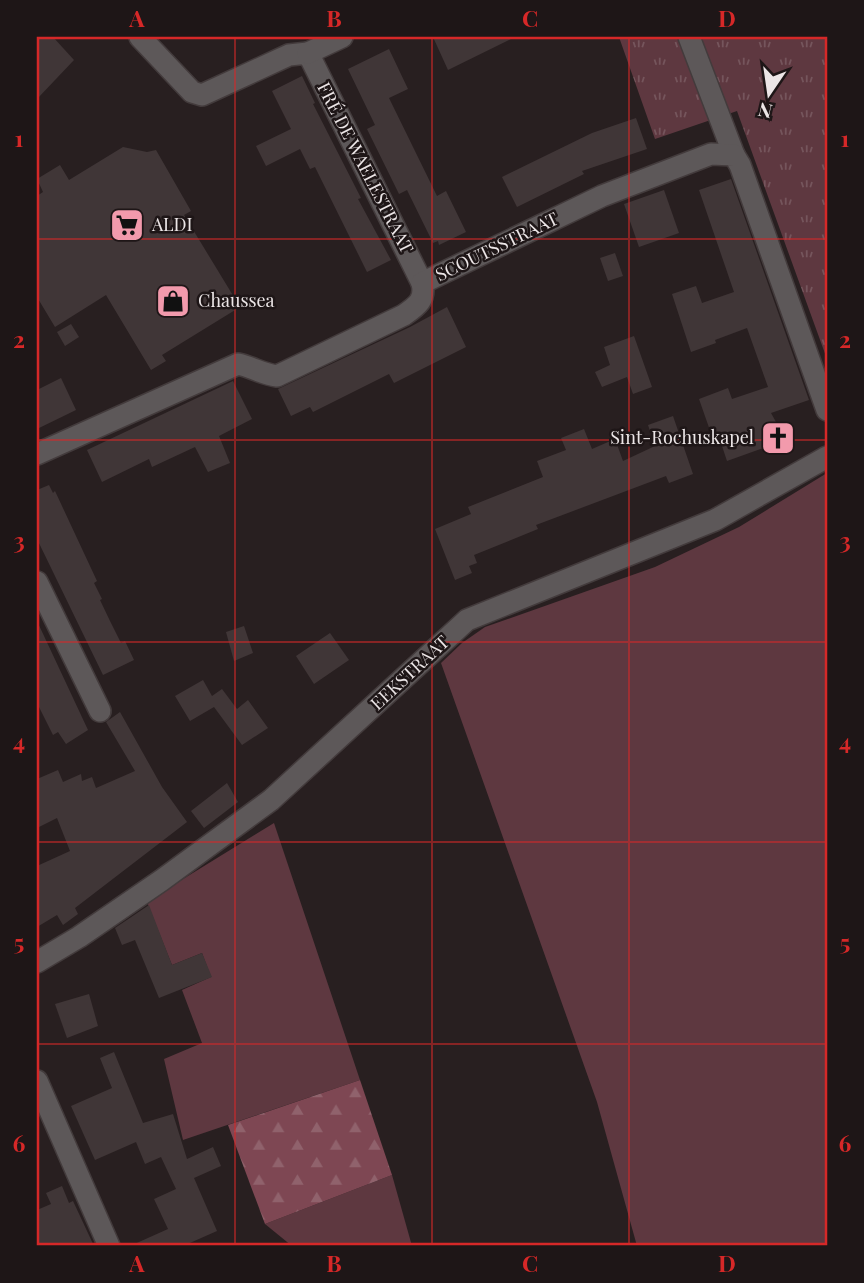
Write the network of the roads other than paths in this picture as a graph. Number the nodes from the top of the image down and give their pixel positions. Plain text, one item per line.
1 (140, 37) edge
2 (342, 37) edge
3 (689, 37) edge
4 (309, 53) junction
5 (734, 155) junction
6 (422, 283) junction
7 (827, 410) edge
8 (37, 454) edge
9 (827, 457) edge
10 (37, 582) edge
11 (100, 711) dead end
12 (37, 962) edge
13 (37, 1081) edge
14 (109, 1246) edge

1 - 4 street
2 - 4 street
3 - 5 street
4 - 6 street, FRÉ DE WAELESTRAAT
5 - 6 street, SCOUTSSTRAAT
5 - 7 street
6 - 8 street, SCOUTSSTRAAT
9 - 12 street, EEKSTRAAT
10 - 11 street
13 - 14 street

